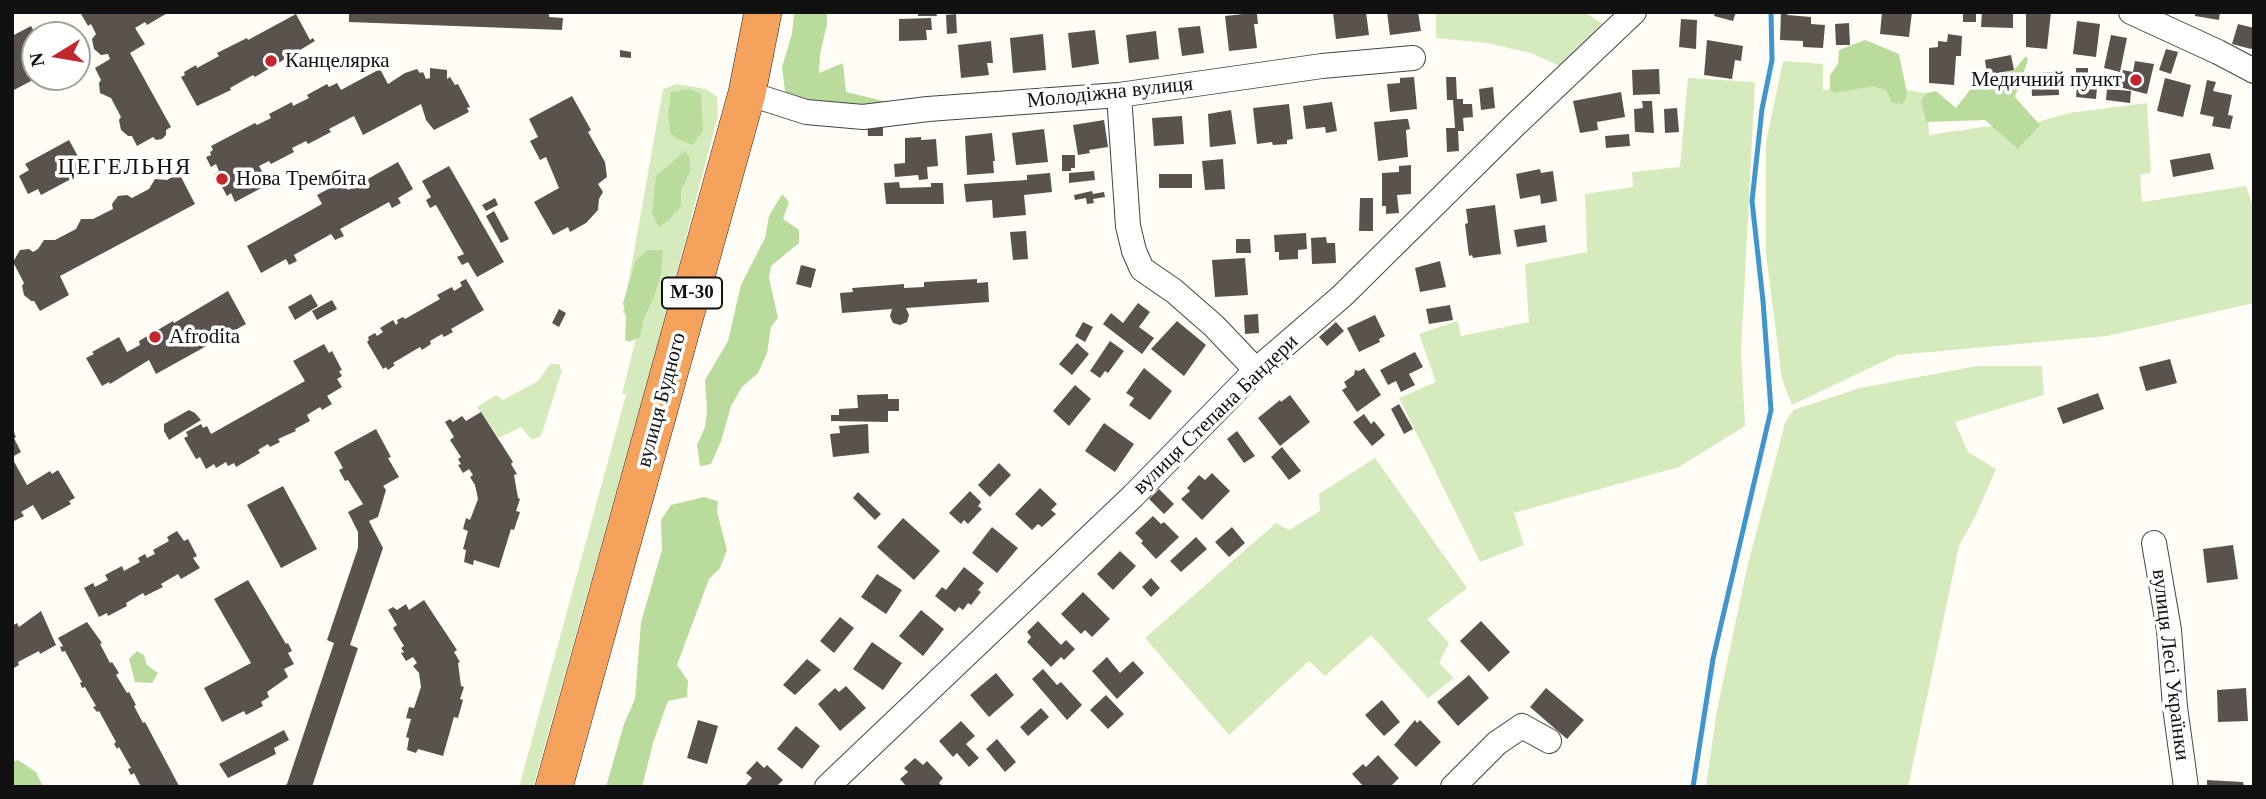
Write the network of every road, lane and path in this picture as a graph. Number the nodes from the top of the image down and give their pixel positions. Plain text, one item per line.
1 (763, 12) edge
2 (1634, 12) edge
3 (2131, 12) edge
4 (1413, 58) dead end
5 (2254, 71) edge
6 (747, 93) junction
7 (1119, 95) junction
8 (1256, 370) junction
9 (2154, 543) dead end
10 (1549, 741) dead end
11 (554, 787) edge
12 (827, 787) edge
13 (1453, 787) edge
14 (2186, 787) edge

1 - 6 highway, вулиця Будного / М-30
2 - 8 street, вулиця Степана Бандери
3 - 5 street
4 - 7 street, Молодіжна вулиця
6 - 7 street, Молодіжна вулиця
6 - 11 highway, вулиця Будного / М-30
7 - 8 street
8 - 12 street, вулиця Степана Бандери
9 - 14 street, вулиця Лесі Українки
10 - 13 street

